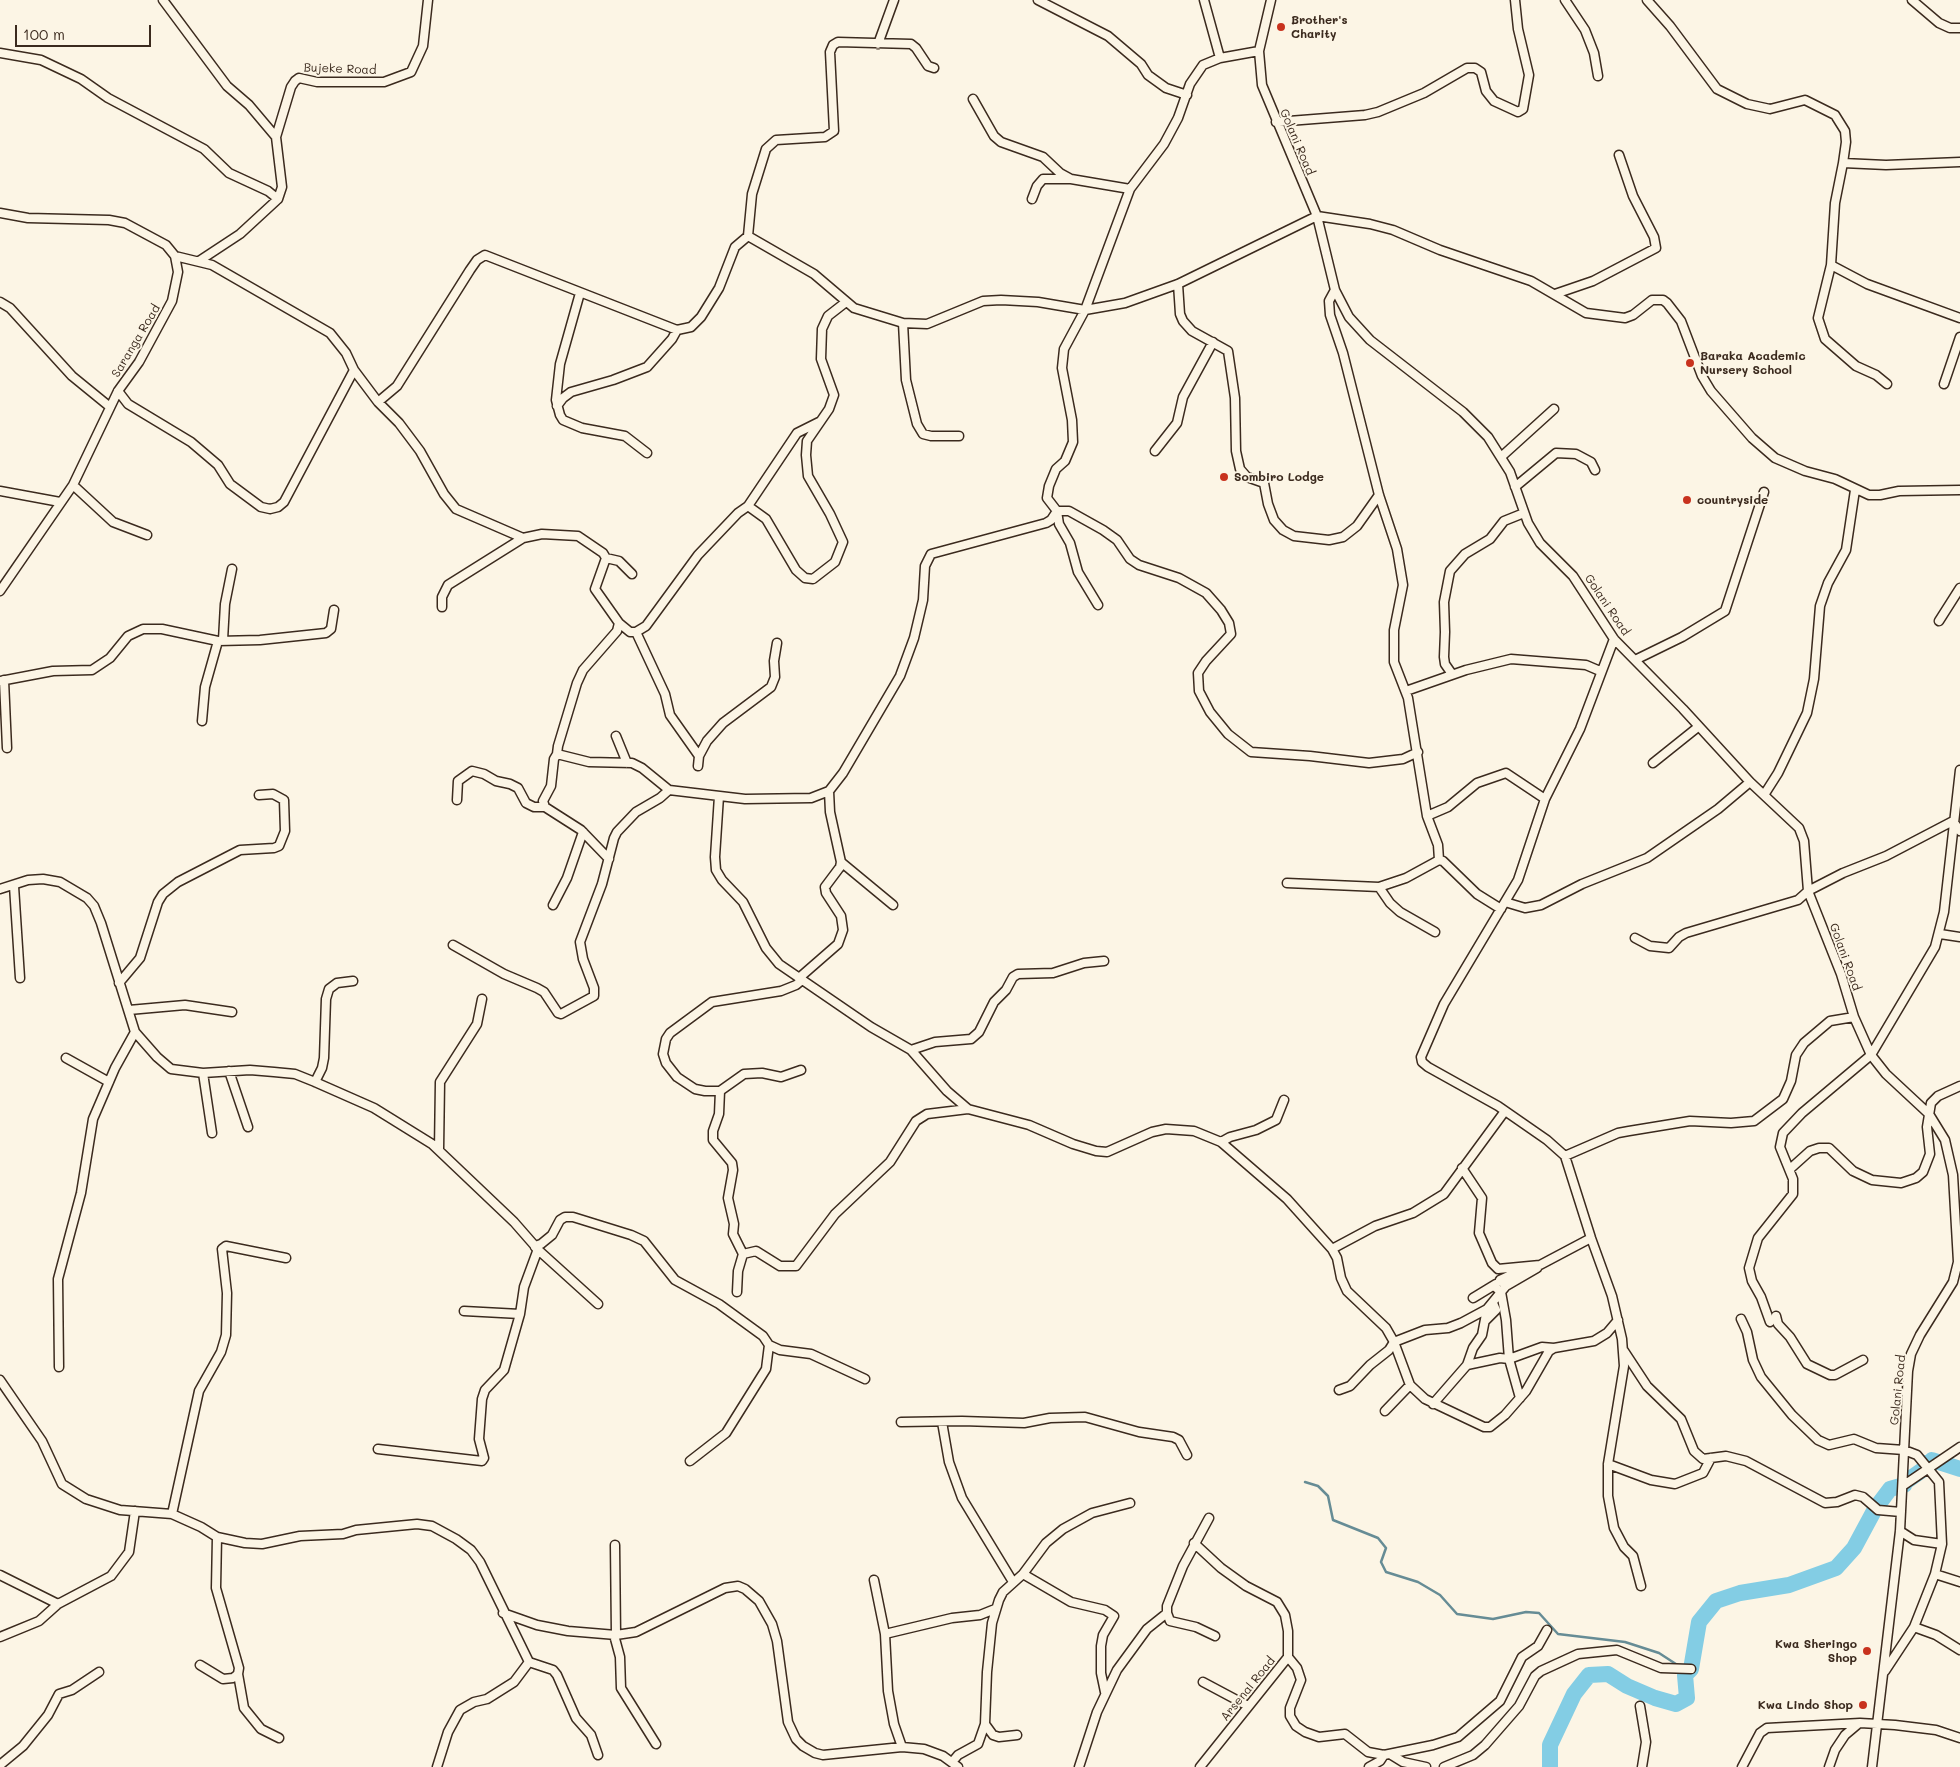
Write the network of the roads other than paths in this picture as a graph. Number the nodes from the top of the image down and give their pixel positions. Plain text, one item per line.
1 (162, 0) edge
2 (428, 0) edge
3 (894, 0) edge
4 (1038, 0) edge
5 (1204, 0) edge
6 (1270, 0) edge
7 (1516, 0) edge
8 (1565, 0) edge
9 (1647, 0) edge
10 (1912, 0) edge
11 (1960, 28) edge
12 (878, 44) junction
13 (1258, 51) junction
14 (0, 53) edge
15 (1220, 58) junction
16 (934, 68) dead end
17 (1598, 76) dead end
18 (1187, 95) junction
19 (973, 99) dead end
20 (1276, 122) junction
21 (276, 137) junction
22 (1620, 155) dead end
23 (1960, 162) edge
24 (1843, 163) junction
25 (1071, 179) junction
26 (1130, 189) junction
27 (278, 199) junction
28 (1032, 199) dead end
29 (0, 213) edge
30 (1317, 216) junction
31 (748, 236) junction
32 (175, 256) junction
33 (199, 261) junction
34 (1831, 265) junction
35 (1178, 284) junction
36 (1335, 290) junction
37 (580, 294) junction
38 (1554, 294) junction
39 (0, 302) edge
40 (846, 302) junction
41 (1085, 310) junction
42 (1960, 318) edge
43 (903, 323) junction
44 (678, 330) junction
45 (1960, 338) edge
46 (1213, 342) junction
47 (354, 370) junction
48 (1887, 384) dead end
49 (1944, 384) dead end
50 (118, 391) junction
51 (378, 402) junction
52 (557, 406) junction
53 (110, 407) junction
54 (1554, 410) dead end
55 (819, 422) junction
56 (959, 436) dead end
57 (1155, 451) dead end
58 (647, 453) dead end
59 (1501, 457) junction
60 (1595, 470) dead end
61 (73, 485) junction
62 (1515, 487) junction
63 (1855, 490) junction
64 (1960, 490) edge
65 (0, 491) edge
66 (1764, 492) dead end
67 (1378, 495) junction
68 (60, 502) junction
69 (748, 506) junction
70 (1057, 511) junction
71 (1524, 513) junction
72 (147, 535) dead end
73 (523, 538) junction
74 (606, 558) junction
75 (232, 568) dead end
76 (632, 574) dead end
77 (1960, 588) edge
78 (0, 591) edge
79 (1098, 605) dead end
80 (442, 607) dead end
81 (334, 610) dead end
82 (1939, 621) dead end
83 (619, 623) junction
84 (636, 632) junction
85 (1614, 639) junction
86 (220, 640) junction
87 (777, 643) dead end
88 (1635, 660) junction
89 (1600, 670) junction
90 (1452, 674) junction
91 (2, 681) edge
92 (1406, 691) junction
93 (202, 721) dead end
94 (1698, 727) junction
95 (616, 736) dead end
96 (7, 748) dead end
97 (1418, 752) junction
98 (557, 754) junction
99 (699, 756) junction
100 (627, 763) junction
101 (1654, 763) dead end
102 (698, 766) dead end
103 (1960, 770) edge
104 (1750, 782) junction
105 (669, 790) junction
106 (830, 791) junction
107 (259, 795) dead end
108 (1764, 795) junction
109 (719, 796) junction
110 (1545, 799) junction
111 (457, 800) dead end
112 (545, 807) junction
113 (1427, 816) junction
114 (1953, 821) junction
115 (1960, 831) edge
116 (583, 832) junction
117 (609, 859) junction
118 (1439, 860) junction
119 (841, 862) junction
120 (1287, 883) dead end
121 (14, 886) junction
122 (1379, 887) junction
123 (0, 889) edge
124 (1808, 891) junction
125 (553, 905) dead end
126 (893, 905) dead end
127 (1503, 906) junction
128 (1435, 932) dead end
129 (1940, 934) junction
130 (1960, 937) edge
131 (1635, 938) dead end
132 (453, 945) dead end
133 (1104, 961) dead end
134 (20, 978) dead end
135 (800, 979) junction
136 (353, 981) dead end
137 (119, 983) junction
138 (482, 999) dead end
139 (128, 1010) junction
140 (232, 1012) dead end
141 (1854, 1017) junction
142 (136, 1032) junction
143 (912, 1050) junction
144 (1871, 1055) junction
145 (66, 1058) dead end
146 (801, 1070) dead end
147 (229, 1071) junction
148 (203, 1073) junction
149 (109, 1082) junction
150 (315, 1082) junction
151 (1960, 1086) edge
152 (720, 1091) junction
153 (1284, 1100) dead end
154 (968, 1109) junction
155 (1505, 1111) junction
156 (1929, 1114) junction
157 (248, 1127) dead end
158 (212, 1133) dead end
159 (1221, 1142) junction
160 (439, 1150) junction
161 (1960, 1155) edge
162 (1565, 1156) junction
163 (1950, 1157) junction
164 (1462, 1168) junction
165 (1790, 1168) junction
166 (1591, 1238) junction
167 (536, 1248) junction
168 (1332, 1249) junction
169 (743, 1254) junction
170 (1959, 1255) edge
171 (286, 1258) dead end
172 (1540, 1265) junction
173 (1526, 1268) junction
174 (1500, 1286) junction
175 (737, 1292) dead end
176 (1473, 1298) dead end
177 (1494, 1303) junction
178 (598, 1304) dead end
179 (464, 1310) dead end
180 (1487, 1310) junction
181 (520, 1314) junction
182 (1776, 1316) dead end
183 (1741, 1319) dead end
184 (1618, 1320) junction
185 (1484, 1321) junction
186 (1770, 1322) dead end
187 (1394, 1342) junction
188 (769, 1345) junction
189 (1554, 1348) junction
190 (1624, 1351) junction
191 (1509, 1359) junction
192 (1863, 1360) dead end
193 (1467, 1365) junction
194 (59, 1367) dead end
195 (865, 1378) dead end
196 (0, 1380) edge
197 (1410, 1385) junction
198 (1339, 1390) dead end
199 (1520, 1398) junction
200 (1434, 1404) junction
201 (1385, 1411) dead end
202 (901, 1422) dead end
203 (942, 1422) junction
204 (1960, 1447) edge
205 (378, 1449) dead end
206 (1904, 1450) junction
207 (1187, 1455) dead end
208 (1711, 1458) junction
209 (690, 1461) dead end
210 (1608, 1464) junction
211 (1928, 1467) junction
212 (1904, 1485) junction
213 (1130, 1503) dead end
214 (135, 1511) junction
215 (1901, 1512) junction
216 (172, 1514) junction
217 (1209, 1518) dead end
218 (1900, 1531) junction
219 (217, 1537) junction
220 (1194, 1543) junction
221 (1942, 1544) junction
222 (615, 1545) dead end
223 (1023, 1574) junction
224 (1935, 1574) junction
225 (0, 1575) edge
226 (874, 1580) dead end
227 (1012, 1582) junction
228 (1960, 1582) edge
229 (1640, 1586) dead end
230 (58, 1604) junction
231 (995, 1609) junction
232 (1167, 1612) junction
233 (504, 1613) junction
234 (1914, 1627) junction
235 (1547, 1630) dead end
236 (885, 1634) junction
237 (615, 1635) junction
238 (1215, 1636) dead end
239 (0, 1637) edge
240 (1960, 1650) edge
241 (1288, 1657) junction
242 (529, 1662) junction
243 (200, 1665) dead end
244 (1691, 1669) dead end
245 (99, 1672) dead end
246 (238, 1674) junction
247 (1883, 1674) junction
248 (1203, 1682) dead end
249 (1105, 1693) junction
250 (1248, 1706) junction
251 (1640, 1706) dead end
252 (1860, 1723) junction
253 (986, 1724) junction
254 (1877, 1724) junction
255 (1018, 1735) dead end
256 (279, 1738) dead end
257 (1960, 1738) edge
258 (656, 1744) dead end
259 (902, 1747) junction
260 (598, 1754) dead end
261 (1387, 1754) junction
262 (956, 1764) edge
263 (0, 1765) edge
264 (1373, 1766) edge
265 (1831, 1766) edge
266 (437, 1767) edge
267 (1079, 1767) edge
268 (1200, 1767) edge
269 (1426, 1767) edge
270 (1444, 1767) edge
271 (1642, 1767) edge
272 (1742, 1767) edge
273 (1872, 1767) edge

1 - 21 street
2 - 21 street, Bujeke Road
3 - 12 street
4 - 18 street
5 - 15 street
6 - 13 street, Golani Road
7 - 20 street
8 - 17 street
9 - 24 street
10 - 11 street
12 - 16 street
12 - 31 street
13 - 15 street
13 - 20 street, Golani Road
14 - 27 street
15 - 18 street
18 - 26 street
19 - 25 street
20 - 30 street, Golani Road
21 - 27 street, Bujeke Road
22 - 38 street
23 - 24 street
24 - 34 street
25 - 26 street
25 - 28 street
26 - 41 street
27 - 33 street
29 - 32 street
30 - 35 street
30 - 36 street, Golani Road
30 - 38 street
31 - 40 street
31 - 44 street
32 - 33 street
32 - 50 street, Saranga Road
33 - 47 street
34 - 42 street
34 - 48 street
35 - 41 street
35 - 46 street
36 - 59 street, Golani Road
36 - 67 street, Golani Road
37 - 44 street
37 - 51 street
37 - 52 street
38 - 63 street
39 - 53 street
40 - 43 street
40 - 55 street
41 - 43 street
41 - 70 street
43 - 56 street
44 - 52 street
45 - 49 street
46 - 57 street
46 - 67 street
47 - 50 street
47 - 51 street
50 - 53 street, Saranga Road
51 - 73 street
52 - 58 street
53 - 61 street, Saranga Road
54 - 59 street
55 - 69 street
55 - 69 street
59 - 62 street, Golani Road
60 - 62 street
61 - 68 street, Saranga Road
61 - 72 street
62 - 71 street, Golani Road
63 - 64 street
63 - 108 street
65 - 68 street
66 - 88 street
67 - 92 street, Golani Road
68 - 78 street, Saranga Road
69 - 84 street
70 - 79 street
70 - 97 street
70 - 106 street
71 - 85 street, Golani Road
71 - 90 street
73 - 74 street
73 - 80 street
74 - 76 street
74 - 83 street
75 - 86 street
77 - 82 street
81 - 86 street
83 - 84 street
83 - 98 street
84 - 99 street
85 - 88 street, Golani Road
85 - 89 street
86 - 91 street
86 - 93 street
87 - 99 street
88 - 94 street, Golani Road
89 - 90 street
89 - 110 street
90 - 92 street
91 - 96 street
92 - 97 street, Golani Road
94 - 101 street
94 - 104 street, Golani Road
95 - 100 street
97 - 113 street, Golani Road
98 - 100 street
98 - 112 street
99 - 102 street
100 - 105 street
103 - 114 street
104 - 108 street, Golani Road
104 - 127 street
105 - 109 street
105 - 117 street
106 - 109 street
106 - 119 street
107 - 137 street
108 - 124 street, Golani Road
109 - 135 street
110 - 113 street
110 - 127 street
111 - 112 street
112 - 116 street
113 - 118 street, Golani Road
114 - 115 street
114 - 124 street
114 - 129 street
116 - 117 street
116 - 125 street
117 - 132 street
118 - 122 street
118 - 127 street
119 - 126 street
119 - 135 street
120 - 122 street
121 - 123 street
121 - 134 street
121 - 137 street
122 - 128 street
124 - 131 street
124 - 141 street, Golani Road
127 - 155 street
129 - 130 street
129 - 144 street
133 - 143 street
135 - 143 street
135 - 152 street
136 - 150 street
137 - 139 street
138 - 160 street
139 - 140 street
139 - 142 street
141 - 144 street, Golani Road
141 - 162 street
142 - 148 street
142 - 149 street
143 - 154 street
144 - 156 street, Golani Road
144 - 165 street
145 - 149 street
146 - 152 street
147 - 148 street
147 - 150 street
147 - 157 street
148 - 158 street
149 - 194 street
150 - 160 street
151 - 156 street
152 - 169 street
153 - 159 street
154 - 159 street
154 - 169 street
155 - 162 street
155 - 164 street
156 - 163 street, Golani Road
156 - 165 street
159 - 168 street
160 - 167 street
161 - 163 street
162 - 166 street
163 - 170 street, Golani Road
164 - 168 street
164 - 173 street
165 - 186 street
166 - 172 street
166 - 184 street
167 - 178 street
167 - 181 street
167 - 188 street
168 - 187 street
169 - 175 street
170 - 206 street, Golani Road
171 - 216 street
172 - 173 street
172 - 174 street
173 - 174 street
174 - 176 street
174 - 177 street
174 - 191 street
177 - 180 street
177 - 185 street
179 - 181 street
180 - 185 street
180 - 187 street
181 - 205 street
182 - 192 street
183 - 206 street
184 - 189 street
184 - 190 street
185 - 193 street
187 - 197 street
187 - 198 street
188 - 195 street
188 - 209 street
189 - 191 street
189 - 199 street
190 - 208 street
190 - 210 street
191 - 193 street
191 - 199 street
193 - 200 street
196 - 214 street
197 - 200 street
197 - 201 street
199 - 200 street
202 - 203 street
203 - 207 street
203 - 227 street
204 - 211 street
206 - 211 street
206 - 212 street, Golani Road
208 - 210 street
208 - 215 street
210 - 229 street
211 - 212 street
211 - 221 street
212 - 215 street, Golani Road
213 - 223 street
214 - 216 street
214 - 230 street
215 - 218 street, Golani Road
216 - 219 street
217 - 220 street
218 - 221 street
218 - 247 street, Golani Road
219 - 233 street
219 - 246 street
220 - 232 street
220 - 241 street, Arsenal Road
221 - 224 street
222 - 237 street
223 - 227 street
223 - 249 street
224 - 228 street
224 - 234 street
225 - 230 street
226 - 236 street
227 - 231 street
230 - 239 street
231 - 236 street
231 - 253 street
232 - 238 street
232 - 249 street
233 - 237 street
233 - 242 street
234 - 240 street
234 - 247 street
235 - 261 street
236 - 259 street
237 - 258 street
237 - 259 street
241 - 250 street, Arsenal Road
241 - 261 street
242 - 260 street
242 - 266 street
243 - 246 street
244 - 270 street
245 - 263 street
246 - 256 street
247 - 254 street, Golani Road
248 - 250 street
249 - 267 street
250 - 268 street, Arsenal Road
251 - 271 street
252 - 254 street
252 - 265 street
252 - 272 street
253 - 255 street
253 - 262 street
254 - 257 street
254 - 273 street, Golani Road
259 - 262 street
261 - 264 street
261 - 269 street

